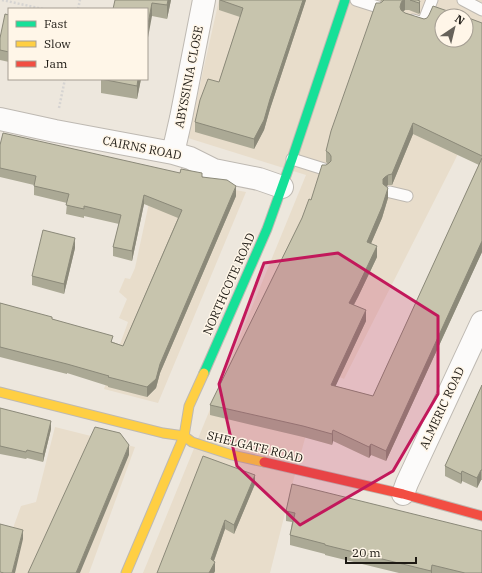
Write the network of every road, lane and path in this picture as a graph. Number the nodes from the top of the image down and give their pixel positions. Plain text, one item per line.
1 (2, 0) edge
2 (204, 0) edge
3 (345, 0) edge
4 (356, 0) edge
5 (432, 0) edge
6 (463, 0) edge
7 (378, 7) edge
8 (38, 8) edge
9 (482, 10) edge
10 (407, 17) edge
11 (64, 80) edge
12 (58, 113) dead end
13 (0, 119) edge
14 (173, 153) junction
15 (292, 159) junction
16 (324, 169) edge
17 (282, 187) junction
18 (390, 192) dead end
19 (407, 196) dead end
20 (482, 322) edge
21 (0, 392) edge
22 (184, 436) junction
23 (403, 494) junction
24 (482, 516) edge
25 (126, 573) edge

1 - 8 path
2 - 14 street, ABYSSINIA CLOSE
3 - 15 main road, NORTHCOTE ROAD
4 - 7 lane
5 - 10 lane
6 - 9 lane
11 - 12 path
13 - 14 street, CAIRNS ROAD
14 - 17 street, CAIRNS ROAD
15 - 16 lane
15 - 17 main road, NORTHCOTE ROAD
17 - 22 main road, NORTHCOTE ROAD
18 - 19 lane
20 - 23 street, ALMERIC ROAD
21 - 22 main road, SHELGATE ROAD
22 - 23 main road, SHELGATE ROAD
22 - 25 main road, NORTHCOTE ROAD
23 - 24 main road, SHELGATE ROAD

